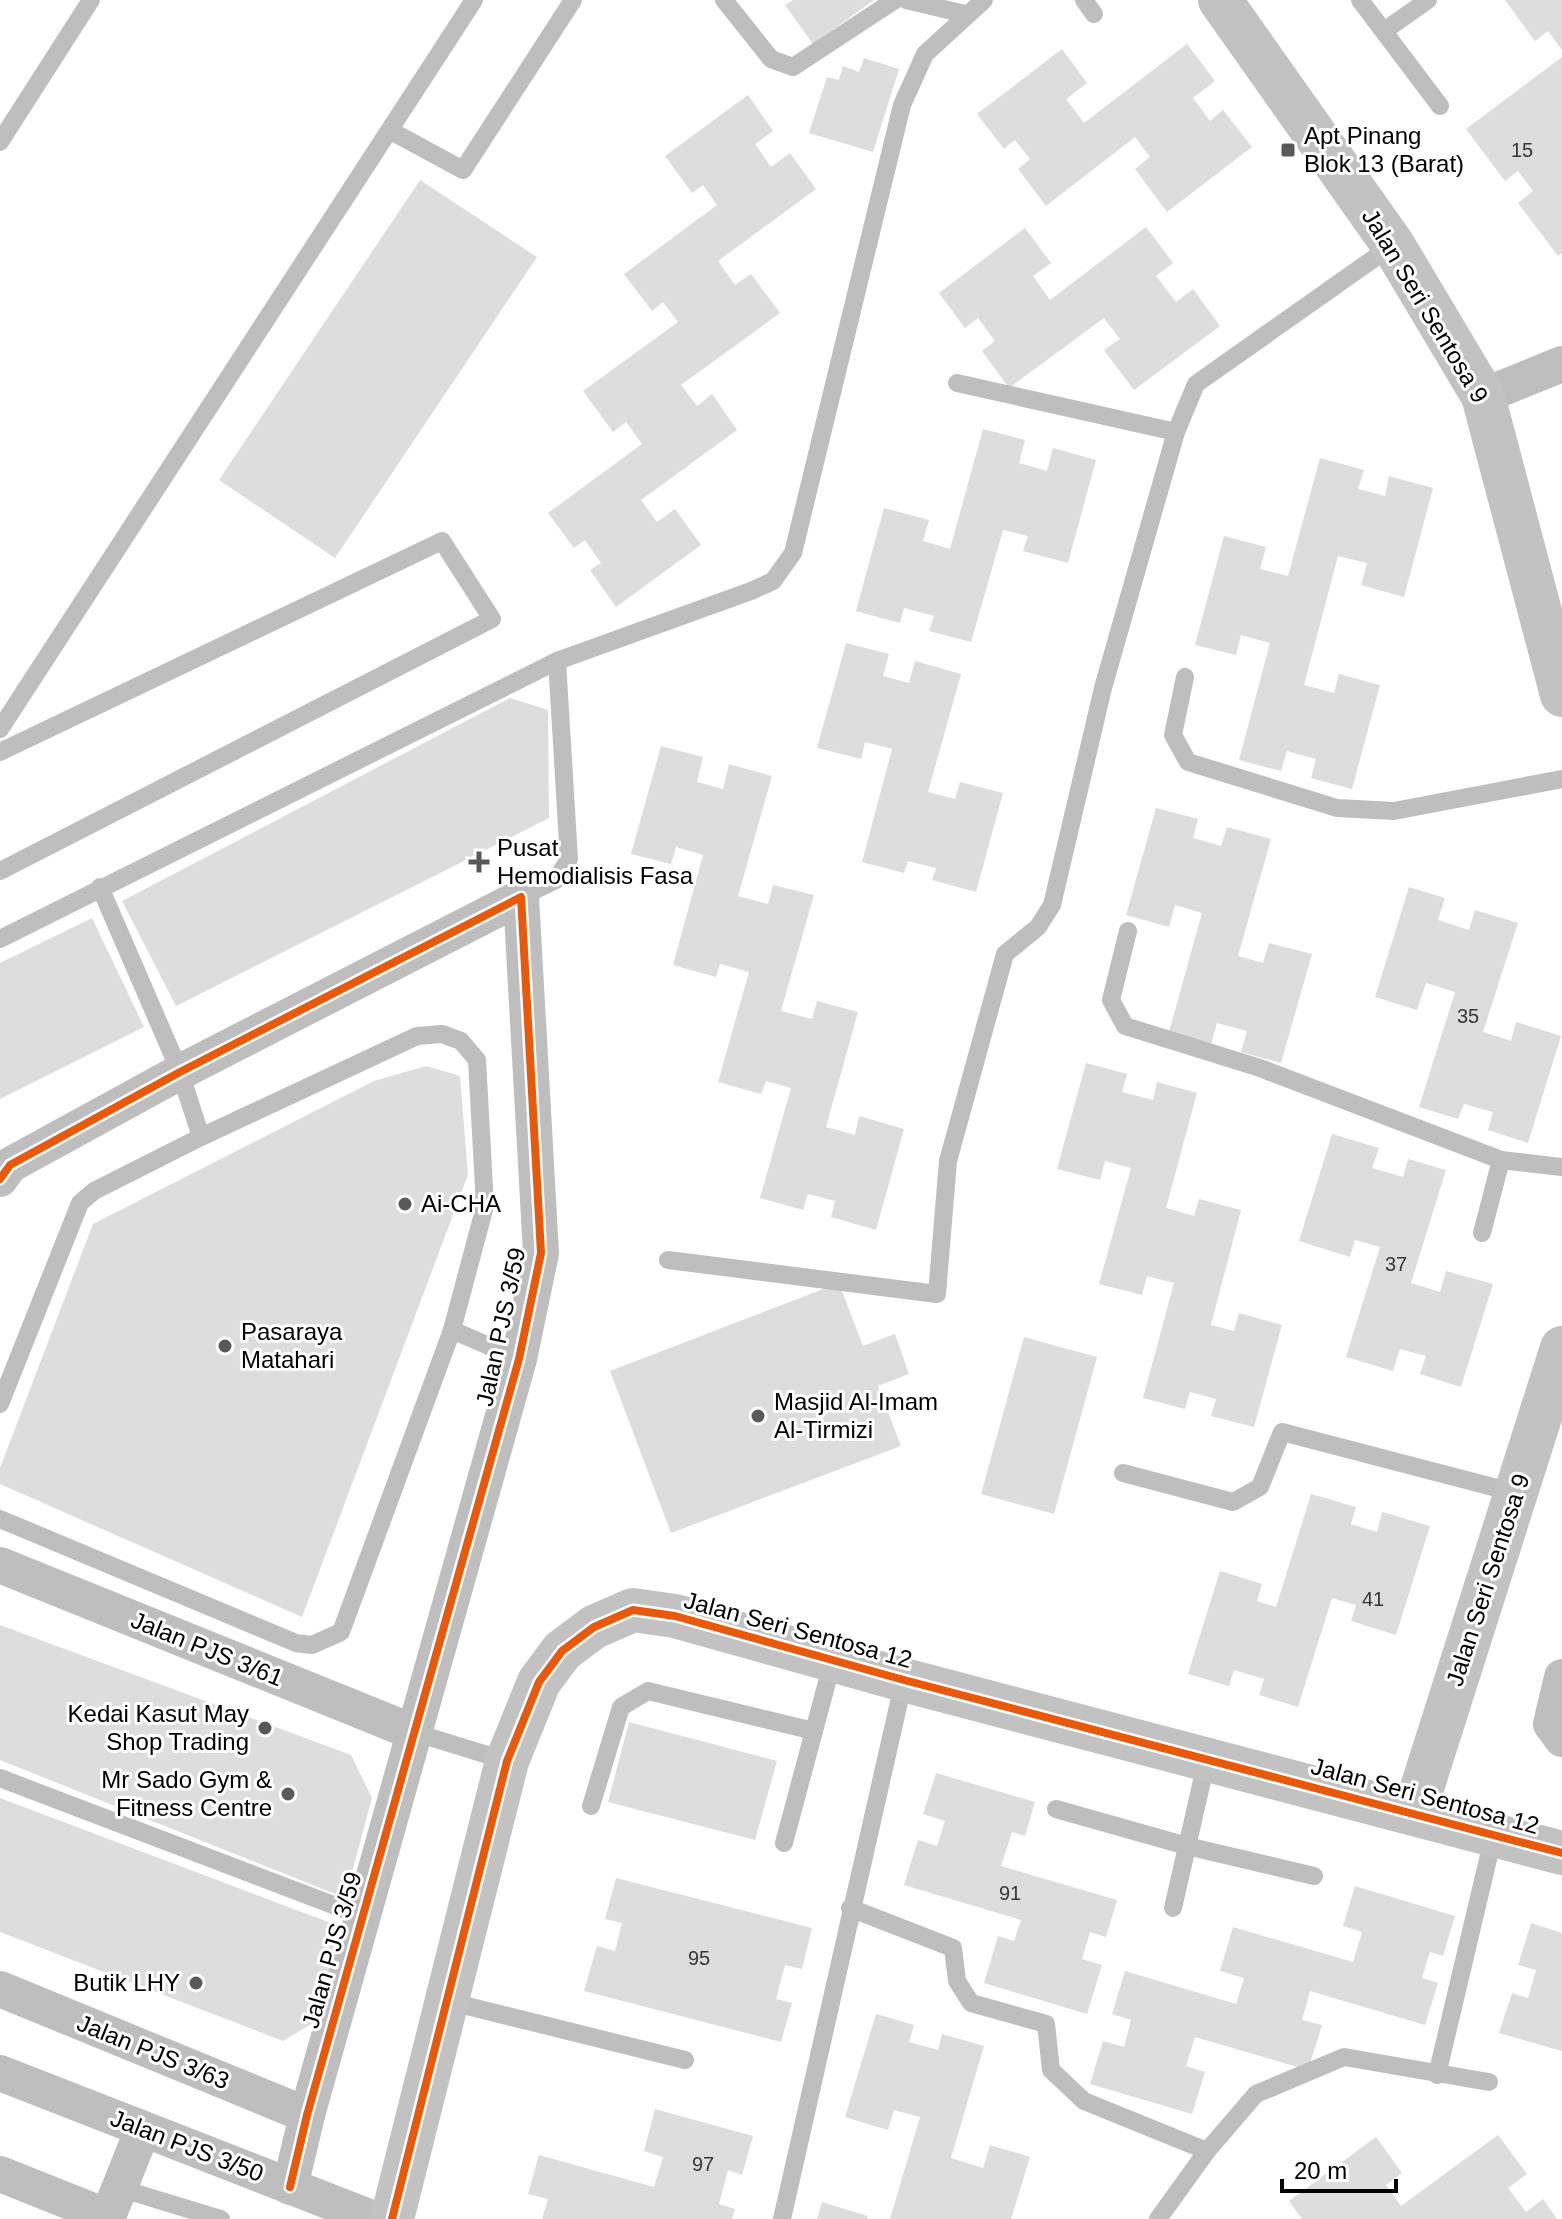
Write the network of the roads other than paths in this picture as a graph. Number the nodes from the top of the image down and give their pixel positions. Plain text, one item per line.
1 (91, 0) edge
2 (474, 0) edge
3 (573, 0) edge
4 (724, 0) edge
5 (895, 0) edge
6 (906, 0) edge
7 (984, 0) edge
8 (1220, 0) edge
9 (1360, 0) edge
10 (1428, 0) edge
11 (965, 14) junction
12 (1384, 31) junction
13 (1440, 106) dead end
14 (391, 131) junction
15 (0, 142) edge
16 (1393, 245) junction
17 (1562, 364) edge
18 (957, 383) dead end
19 (1483, 396) junction
20 (1176, 432) junction
21 (1552, 607) edge
22 (557, 661) junction
23 (1185, 677) dead end
24 (1562, 695) edge
25 (7, 705) edge
26 (0, 729) edge
27 (0, 752) edge
28 (1562, 779) edge
29 (0, 871) edge
30 (100, 887) junction
31 (521, 897) junction
32 (1128, 931) dead end
33 (0, 939) edge
34 (180, 1072) junction
35 (201, 1137) junction
36 (1501, 1160) junction
37 (1562, 1167) edge
38 (0, 1179) edge
39 (1482, 1233) dead end
40 (668, 1260) dead end
41 (452, 1330) junction
42 (519, 1359) junction
43 (1559, 1367) edge
44 (0, 1404) edge
45 (1123, 1473) dead end
46 (1516, 1493) junction
47 (0, 1519) edge
48 (0, 1565) edge
49 (174, 1614) junction
50 (833, 1660) junction
51 (1562, 1677) edge
52 (904, 1680) junction
53 (814, 1731) junction
54 (413, 1732) junction
55 (1562, 1739) edge
56 (1207, 1759) junction
57 (507, 1761) junction
58 (0, 1778) edge
59 (591, 1806) dead end
60 (1056, 1809) dead end
61 (1414, 1813) junction
62 (1494, 1834) junction
63 (784, 1843) dead end
64 (1187, 1846) junction
65 (1562, 1853) edge
66 (1314, 1876) dead end
67 (850, 1908) junction
68 (1173, 1908) dead end
69 (362, 1916) junction
70 (0, 1989) edge
71 (447, 2001) junction
72 (685, 2060) dead end
73 (0, 2073) edge
74 (1437, 2075) junction
75 (1489, 2082) dead end
76 (307, 2115) junction
77 (143, 2129) junction
78 (1207, 2151) junction
79 (0, 2174) edge
80 (290, 2187) junction
81 (111, 2208) edge
82 (221, 2219) edge
83 (374, 2219) edge
84 (392, 2219) edge
85 (782, 2219) edge
86 (1158, 2219) edge

1 - 15 lane
2 - 14 lane
3 - 14 lane
4 - 5 lane
6 - 11 lane
7 - 11 lane
8 - 16 street, Jalan Seri Sentosa 9
9 - 12 lane
10 - 12 lane
11 - 22 lane
12 - 13 lane
14 - 25 lane
16 - 19 street, Jalan Seri Sentosa 9
16 - 20 lane
17 - 19 street
18 - 20 lane
19 - 21 street, Jalan Seri Sentosa 9
20 - 40 lane
21 - 24 street, Jalan Seri Sentosa 9
22 - 30 lane
22 - 31 lane
23 - 28 lane
25 - 26 lane
27 - 29 lane
30 - 33 lane
30 - 34 lane
31 - 34 street
31 - 42 street, Jalan PJS 3/59
32 - 36 lane
34 - 35 lane
34 - 38 street
35 - 41 lane
35 - 44 lane
36 - 37 lane
36 - 39 lane
41 - 42 lane
41 - 49 lane
42 - 54 street, Jalan PJS 3/59
43 - 46 street, Jalan Seri Sentosa 9
45 - 46 lane
46 - 61 street, Jalan Seri Sentosa 9
47 - 49 lane
48 - 49 street, Jalan PJS 3/61
49 - 54 street, Jalan PJS 3/61
50 - 52 street, Jalan Seri Sentosa 12
50 - 53 lane
50 - 57 street, Jalan Seri Sentosa 12
51 - 55 street
52 - 56 street, Jalan Seri Sentosa 12
52 - 67 lane
53 - 59 lane
53 - 63 lane
54 - 57 lane
54 - 69 street, Jalan PJS 3/59
56 - 61 street, Jalan Seri Sentosa 12
56 - 64 lane
57 - 71 street, Jalan Seri Sentosa 12
58 - 69 lane
60 - 64 lane
61 - 62 street, Jalan Seri Sentosa 12
62 - 65 street, Jalan Seri Sentosa 12
62 - 74 lane
64 - 66 lane
64 - 68 lane
67 - 78 lane
67 - 85 lane
69 - 76 street, Jalan PJS 3/59
70 - 76 street, Jalan PJS 3/63
71 - 72 lane
71 - 84 street, Jalan Seri Sentosa 12
73 - 77 street, Jalan PJS 3/50
74 - 75 lane
74 - 78 lane
76 - 80 street, Jalan PJS 3/59
77 - 80 street, Jalan PJS 3/50
77 - 81 street
78 - 86 lane
79 - 81 street
80 - 83 street, Jalan PJS 3/50
81 - 82 lane

